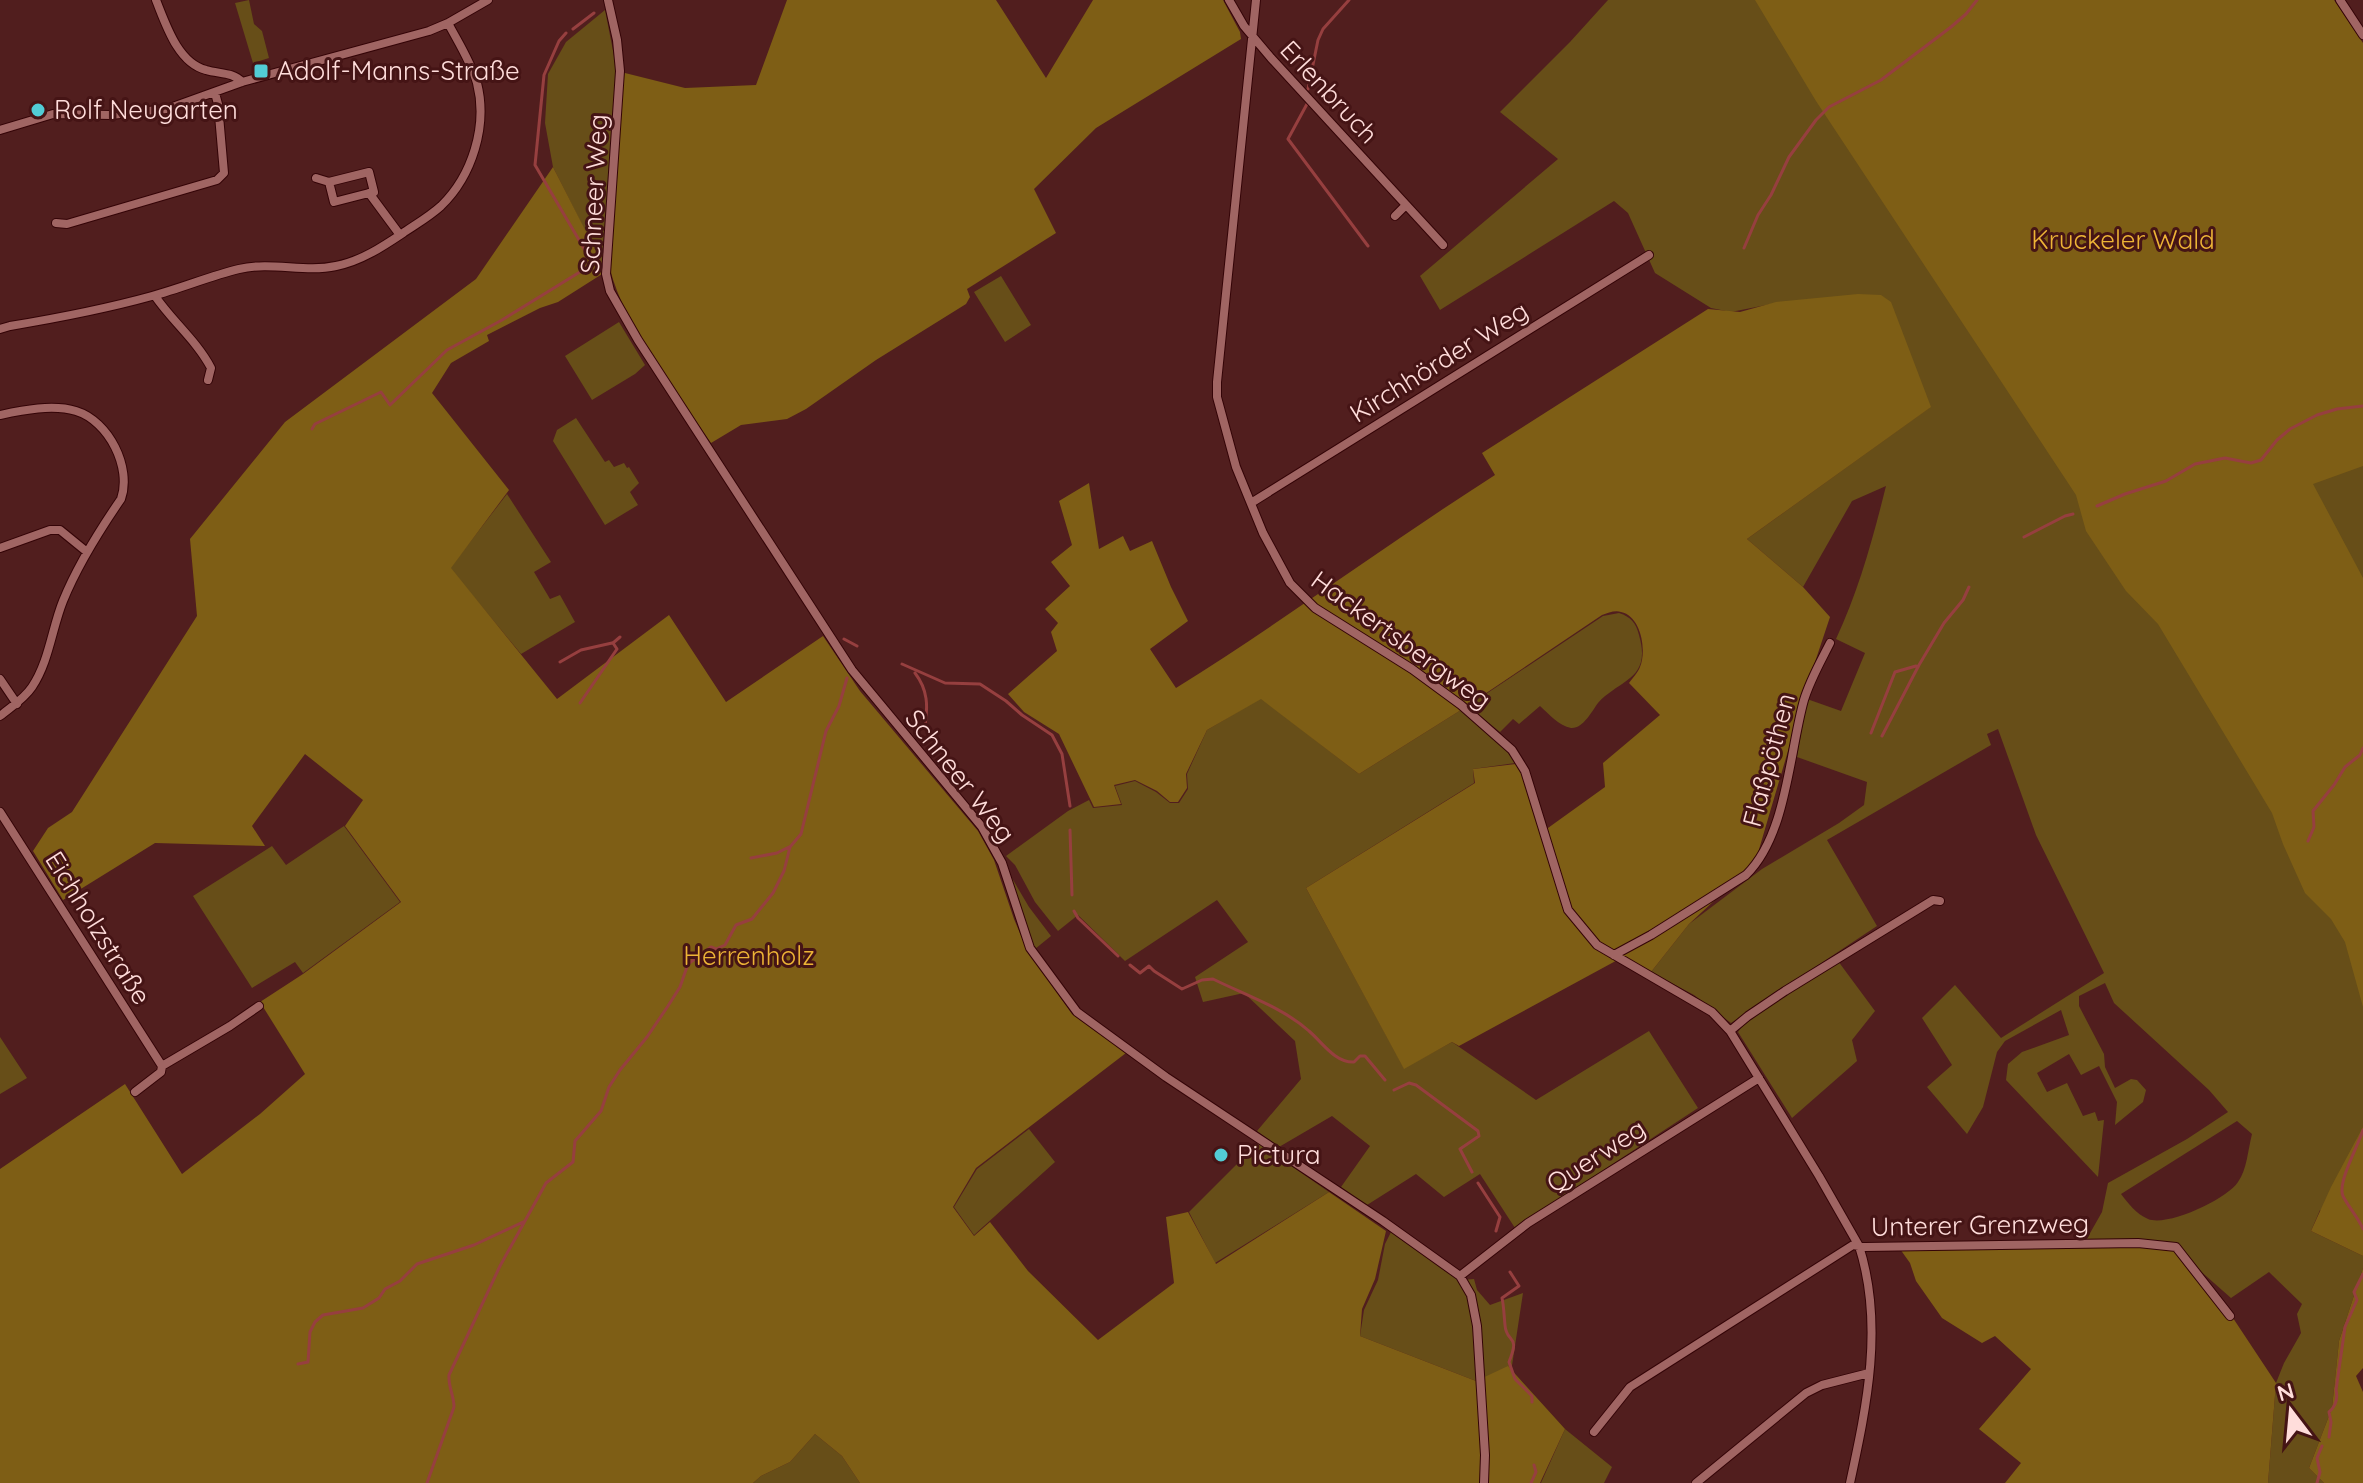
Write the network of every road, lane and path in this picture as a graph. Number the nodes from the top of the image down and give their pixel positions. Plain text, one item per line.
1 (156, 0) edge
2 (488, 0) edge
3 (608, 0) edge
4 (1229, 0) edge
5 (1256, 0) edge
6 (2340, 0) edge
7 (448, 23) junction
8 (1251, 35) junction
9 (2363, 35) edge
10 (242, 82) junction
11 (215, 93) junction
12 (0, 130) edge
13 (316, 178) dead end
14 (329, 182) junction
15 (369, 193) junction
16 (1406, 205) junction
17 (1395, 216) dead end
18 (56, 223) dead end
19 (400, 235) junction
20 (1443, 245) dead end
21 (1649, 255) dead end
22 (155, 296) junction
23 (0, 329) edge
24 (208, 380) dead end
25 (0, 415) edge
26 (1251, 503) junction
27 (0, 548) edge
28 (87, 552) junction
29 (1830, 643) dead end
30 (0, 679) edge
31 (17, 704) junction
32 (0, 716) edge
33 (0, 812) edge
34 (1940, 901) dead end
35 (1614, 955) junction
36 (259, 1006) dead end
37 (1730, 1031) junction
38 (162, 1066) junction
39 (1759, 1078) junction
40 (135, 1092) dead end
41 (1859, 1246) junction
42 (1460, 1276) junction
43 (2230, 1316) dead end
44 (1869, 1373) junction
45 (1594, 1432) dead end
46 (1484, 1483) edge
47 (1696, 1483) edge
48 (1850, 1483) edge

1 - 10 street
2 - 7 street
3 - 42 street, Schneer Weg
4 - 8 street, Erlenbruch
5 - 8 street, Hackertsbergweg
6 - 9 street
7 - 10 street
7 - 19 street
8 - 16 street, Erlenbruch
8 - 26 street, Hackertsbergweg
10 - 11 street
11 - 12 street
11 - 18 street
13 - 14 street
14 - 15 street
14 - 15 street
15 - 19 street
16 - 17 street
16 - 20 street, Erlenbruch
19 - 22 street
21 - 26 street, Kirchhörder Weg
22 - 23 street
22 - 24 street
25 - 28 street
26 - 35 street, Hackertsbergweg
27 - 28 street
28 - 31 street
29 - 35 street, Flaßpöthen
30 - 31 street
31 - 32 street
33 - 38 street, Eichholzstraße
34 - 37 street
35 - 37 street, Hackertsbergweg
36 - 38 street
37 - 39 street, Hackertsbergweg
38 - 40 street
39 - 41 street, Hackertsbergweg
39 - 42 street, Querweg
41 - 43 street, Unterer Grenzweg
41 - 44 street, Hackertsbergweg
41 - 45 street, Unterer Grenzweg
42 - 46 street
44 - 47 street
44 - 48 street, Hackertsbergweg

